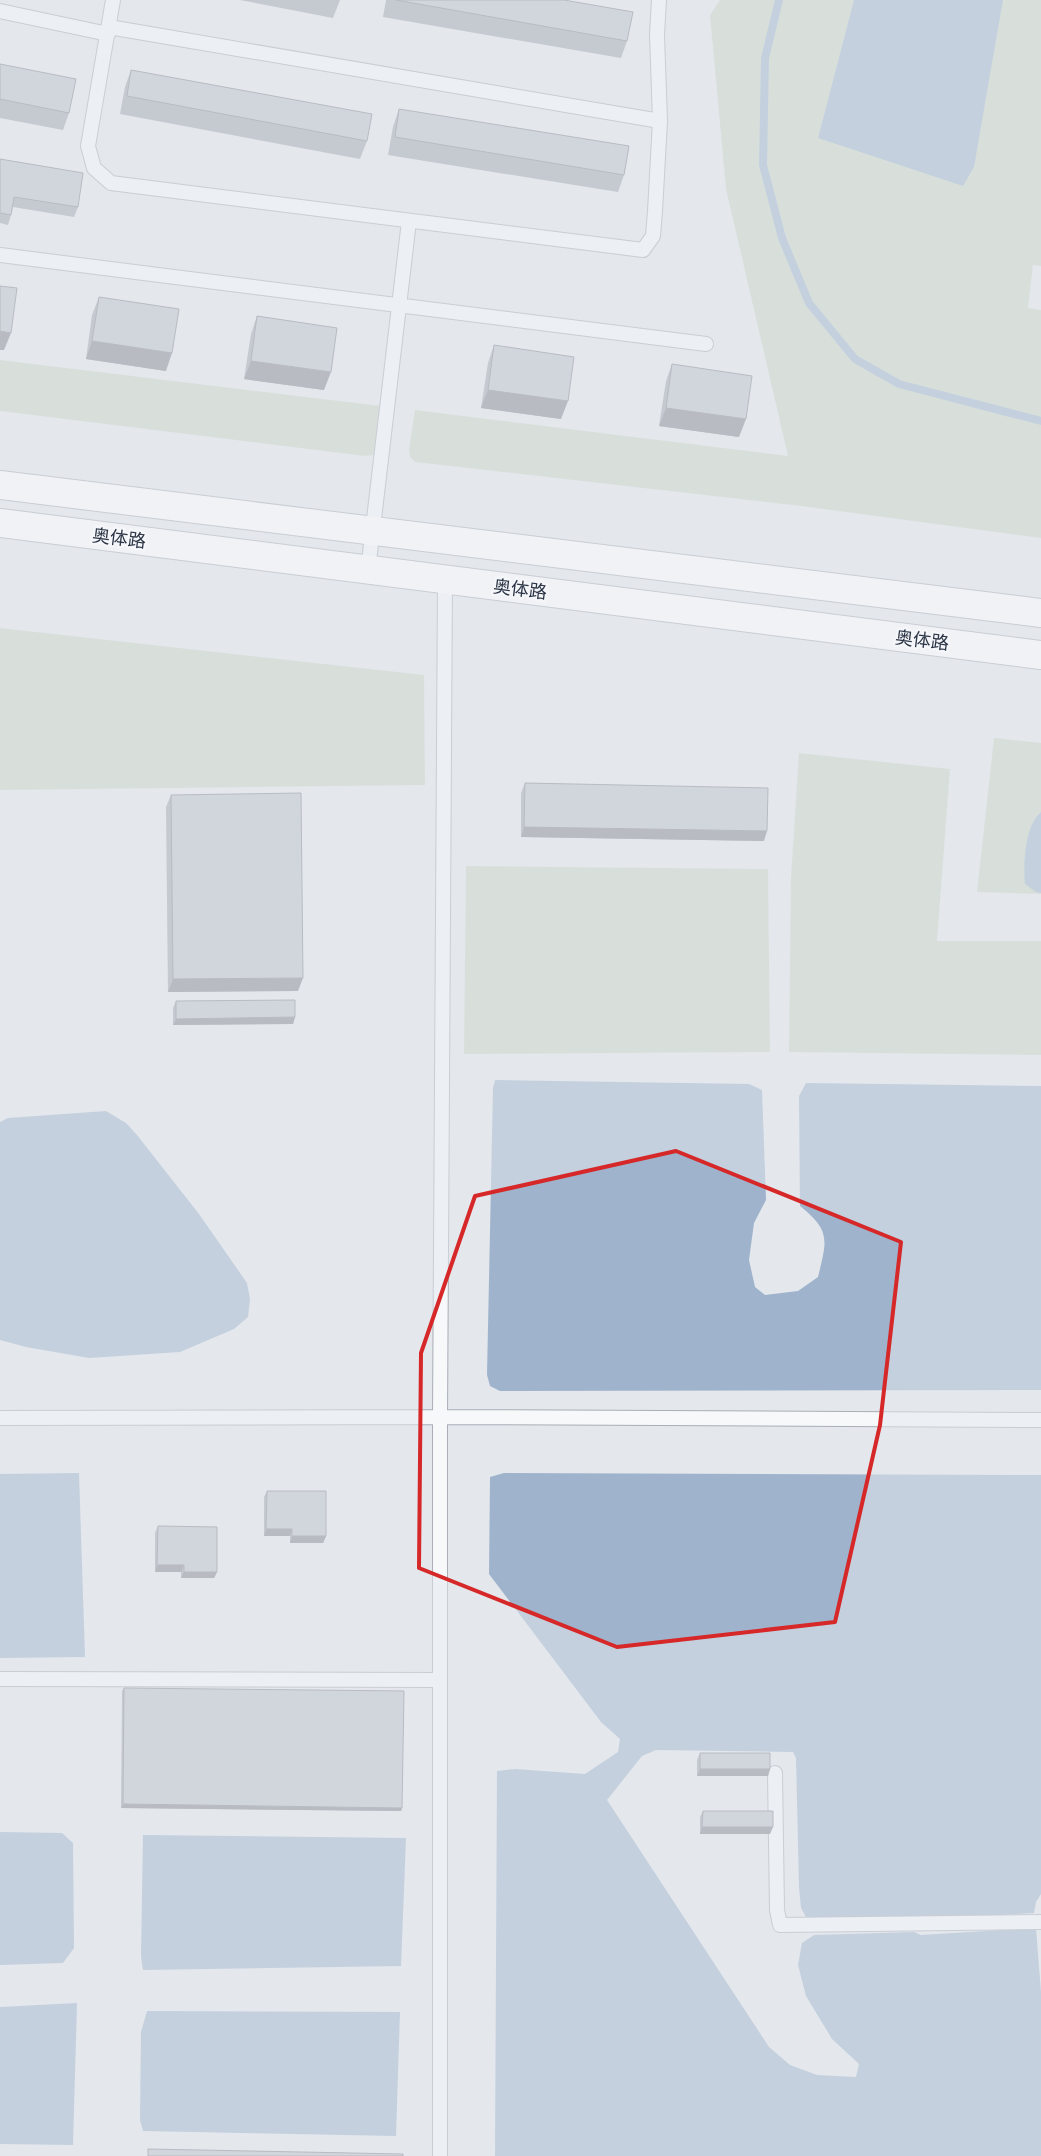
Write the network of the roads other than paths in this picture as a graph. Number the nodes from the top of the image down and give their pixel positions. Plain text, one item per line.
1 (113, 0) edge
2 (659, 0) edge
3 (0, 11) edge
4 (108, 31) junction
5 (660, 120) junction
6 (409, 221) junction
7 (0, 255) edge
8 (399, 306) junction
9 (706, 344) dead end
10 (0, 485) edge
11 (0, 524) edge
12 (374, 531) junction
13 (368, 570) junction
14 (445, 580) junction
15 (1041, 613) edge
16 (1041, 655) edge
17 (440, 1417) junction
18 (0, 1418) edge
19 (1041, 1420) edge
20 (0, 1679) edge
21 (439, 1680) junction
22 (775, 1773) dead end
23 (1041, 1922) edge
24 (440, 2156) edge

1 - 4 lane
2 - 5 lane
3 - 4 lane
4 - 5 lane
4 - 6 lane
5 - 6 lane
6 - 8 lane
7 - 8 lane
8 - 9 lane
8 - 12 lane
10 - 12 main road
11 - 13 main road, 奥体路
12 - 13 lane
12 - 15 main road
13 - 14 main road, 奥体路
14 - 16 main road, 奥体路
14 - 17 lane
17 - 18 lane
17 - 19 lane
17 - 21 lane
20 - 21 lane
21 - 24 lane
22 - 23 lane

